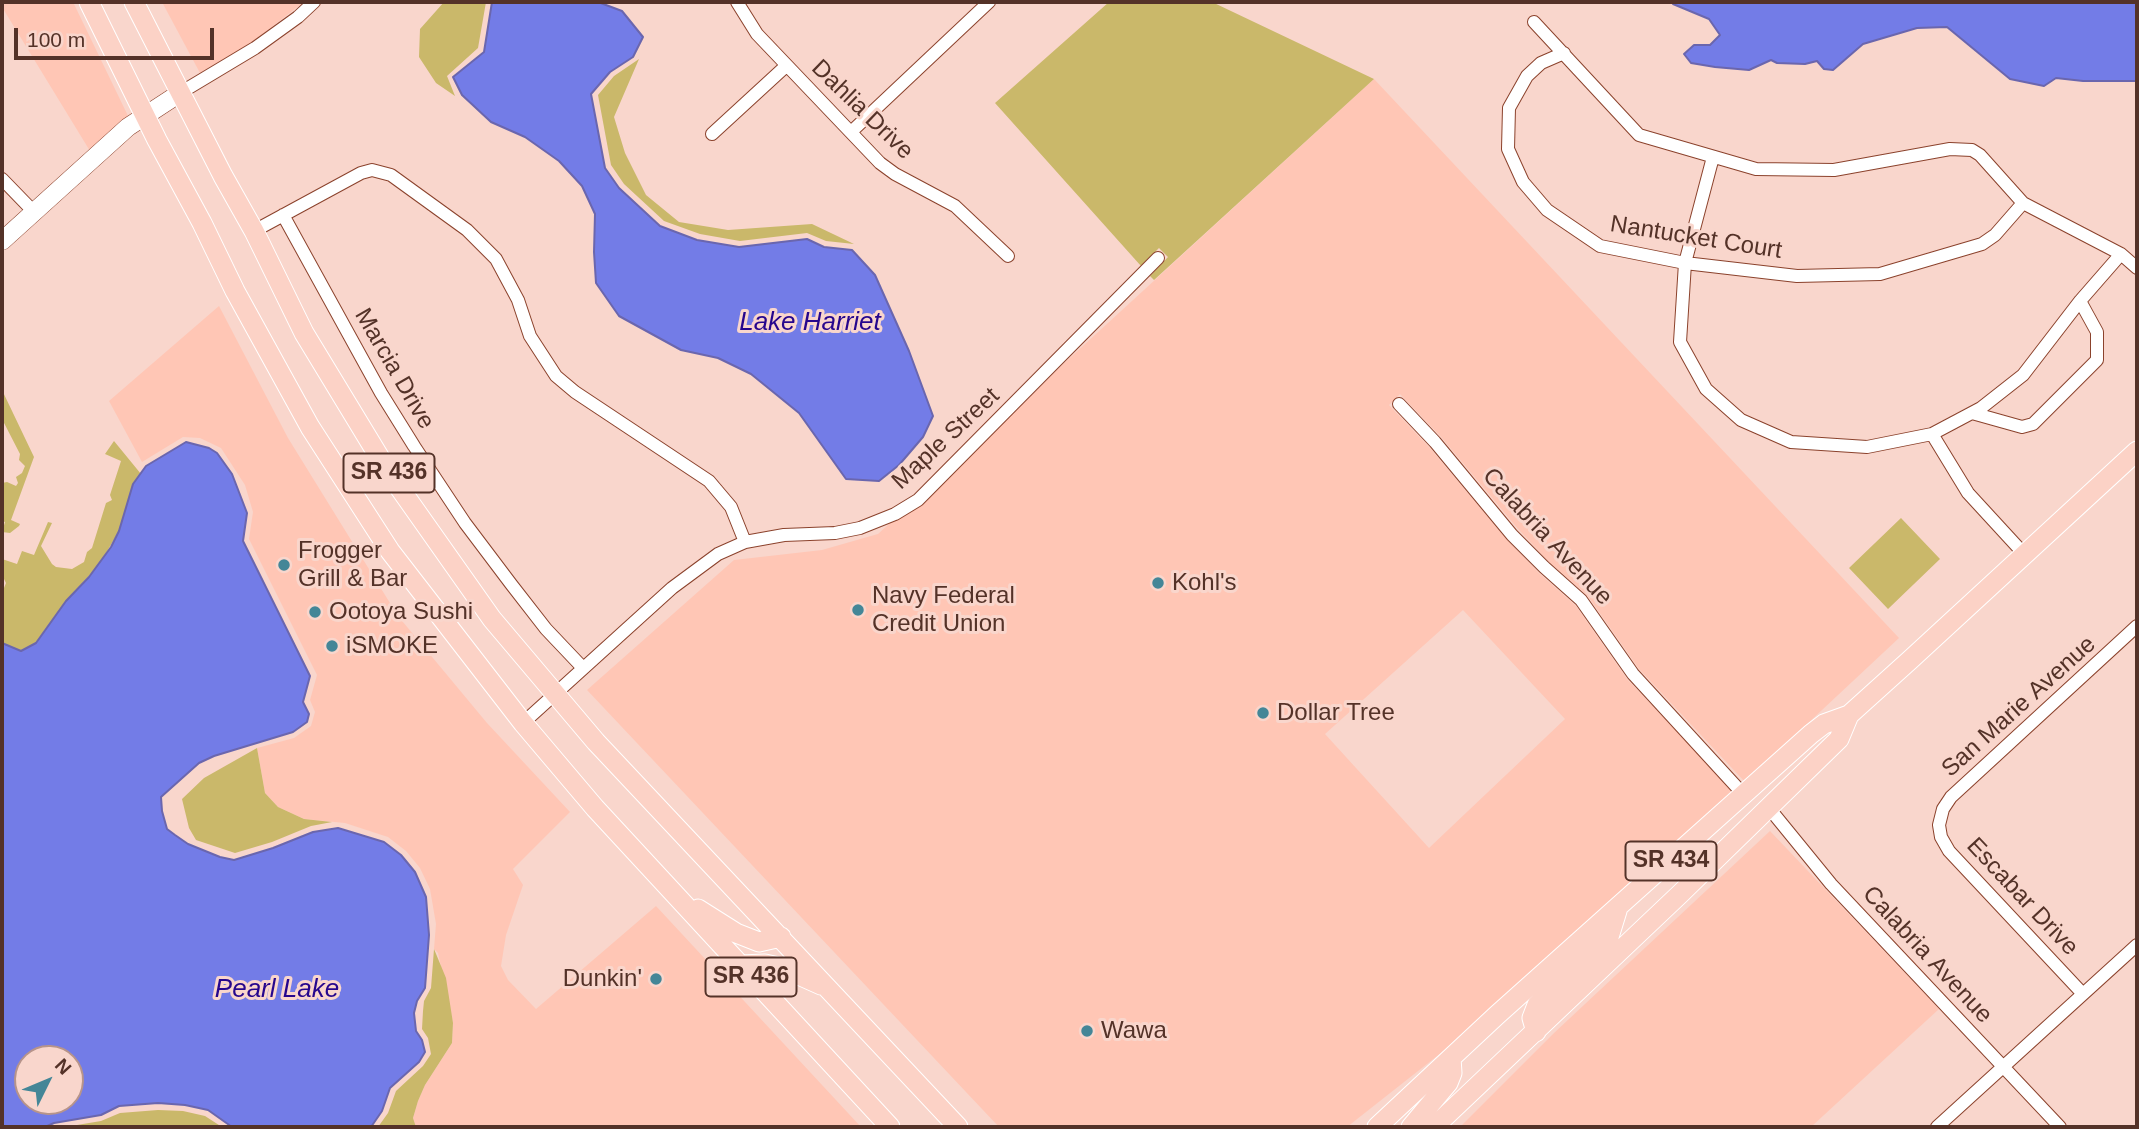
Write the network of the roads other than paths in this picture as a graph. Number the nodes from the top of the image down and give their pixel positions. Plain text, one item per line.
1 (89, 2) edge
2 (134, 2) edge
3 (314, 2) edge
4 (737, 2) edge
5 (989, 2) edge
6 (1534, 22) dead end
7 (1564, 53) junction
8 (786, 66) junction
9 (180, 93) junction
10 (145, 115) junction
11 (851, 132) junction
12 (712, 134) dead end
13 (1713, 157) junction
14 (2, 179) edge
15 (2023, 203) junction
16 (33, 211) junction
17 (283, 215) junction
18 (254, 231) junction
19 (2, 241) edge
20 (2121, 254) junction
21 (1008, 256) dead end
22 (1158, 258) dead end
23 (1685, 263) junction
24 (2137, 268) edge
25 (2080, 301) junction
26 (1399, 404) dead end
27 (1972, 413) junction
28 (1932, 433) junction
29 (2137, 451) edge
30 (745, 542) junction
31 (2025, 555) junction
32 (2137, 626) edge
33 (583, 668) junction
34 (555, 695) junction
35 (1849, 715) junction
36 (523, 723) junction
37 (1811, 734) junction
38 (1744, 795) junction
39 (1769, 808) junction
40 (1939, 825) joint
41 (676, 895) junction
42 (1617, 910) junction
43 (1663, 910) junction
44 (781, 937) junction
45 (2137, 945) edge
46 (740, 965) junction
47 (831, 990) junction
48 (2083, 994) junction
49 (1536, 1032) junction
50 (1451, 1058) junction
51 (2004, 1067) junction
52 (890, 1127) edge
53 (958, 1127) edge
54 (1377, 1127) edge
55 (1411, 1127) edge
56 (1434, 1127) edge
57 (1937, 1127) edge
58 (2060, 1127) edge

1 - 10 main road, SR 436
2 - 9 main road, SR 436
3 - 9 street
4 - 8 street, Dahlia Drive
5 - 11 street
6 - 7 street
7 - 13 street
7 - 23 street, Nantucket Court
8 - 11 street, Dahlia Drive
8 - 12 street
9 - 10 street
9 - 18 main road, SR 436
10 - 16 street
10 - 36 main road, SR 436
11 - 21 street, Dahlia Drive
13 - 15 street
13 - 23 street
14 - 16 street
15 - 20 street
15 - 23 street, Nantucket Court
16 - 19 street
17 - 18 street
17 - 30 street
17 - 33 street, Marcia Drive
18 - 34 main road, SR 436
20 - 24 street
20 - 25 street
22 - 30 street, Maple Street
23 - 28 street
25 - 27 street
25 - 27 street
26 - 38 street, Calabria Avenue
27 - 28 street
28 - 31 street
29 - 31 main road, SR 434
30 - 33 street, Maple Street
31 - 35 main road, SR 434
32 - 40 street, San Marie Avenue
33 - 34 street, Maple Street
34 - 36 street, Maple Street
34 - 44 main road, SR 436
35 - 37 main road, SR 434
35 - 39 main road, SR 434
36 - 41 main road, SR 436
37 - 38 main road, SR 434
37 - 39 main road
38 - 42 main road, SR 434
38 - 43 main road
39 - 43 main road, SR 434
39 - 51 street, Calabria Avenue
40 - 48 street, Escabar Drive
41 - 44 main road
41 - 46 main road, SR 436
42 - 49 main road
42 - 50 main road, SR 434
43 - 49 main road, SR 434
44 - 47 main road, SR 436
45 - 48 street
46 - 47 main road
46 - 52 main road, SR 436
47 - 53 main road, SR 436
48 - 51 street
49 - 56 main road, SR 434
50 - 54 main road, SR 434
50 - 55 main road
51 - 57 street
51 - 58 street, Calabria Avenue

